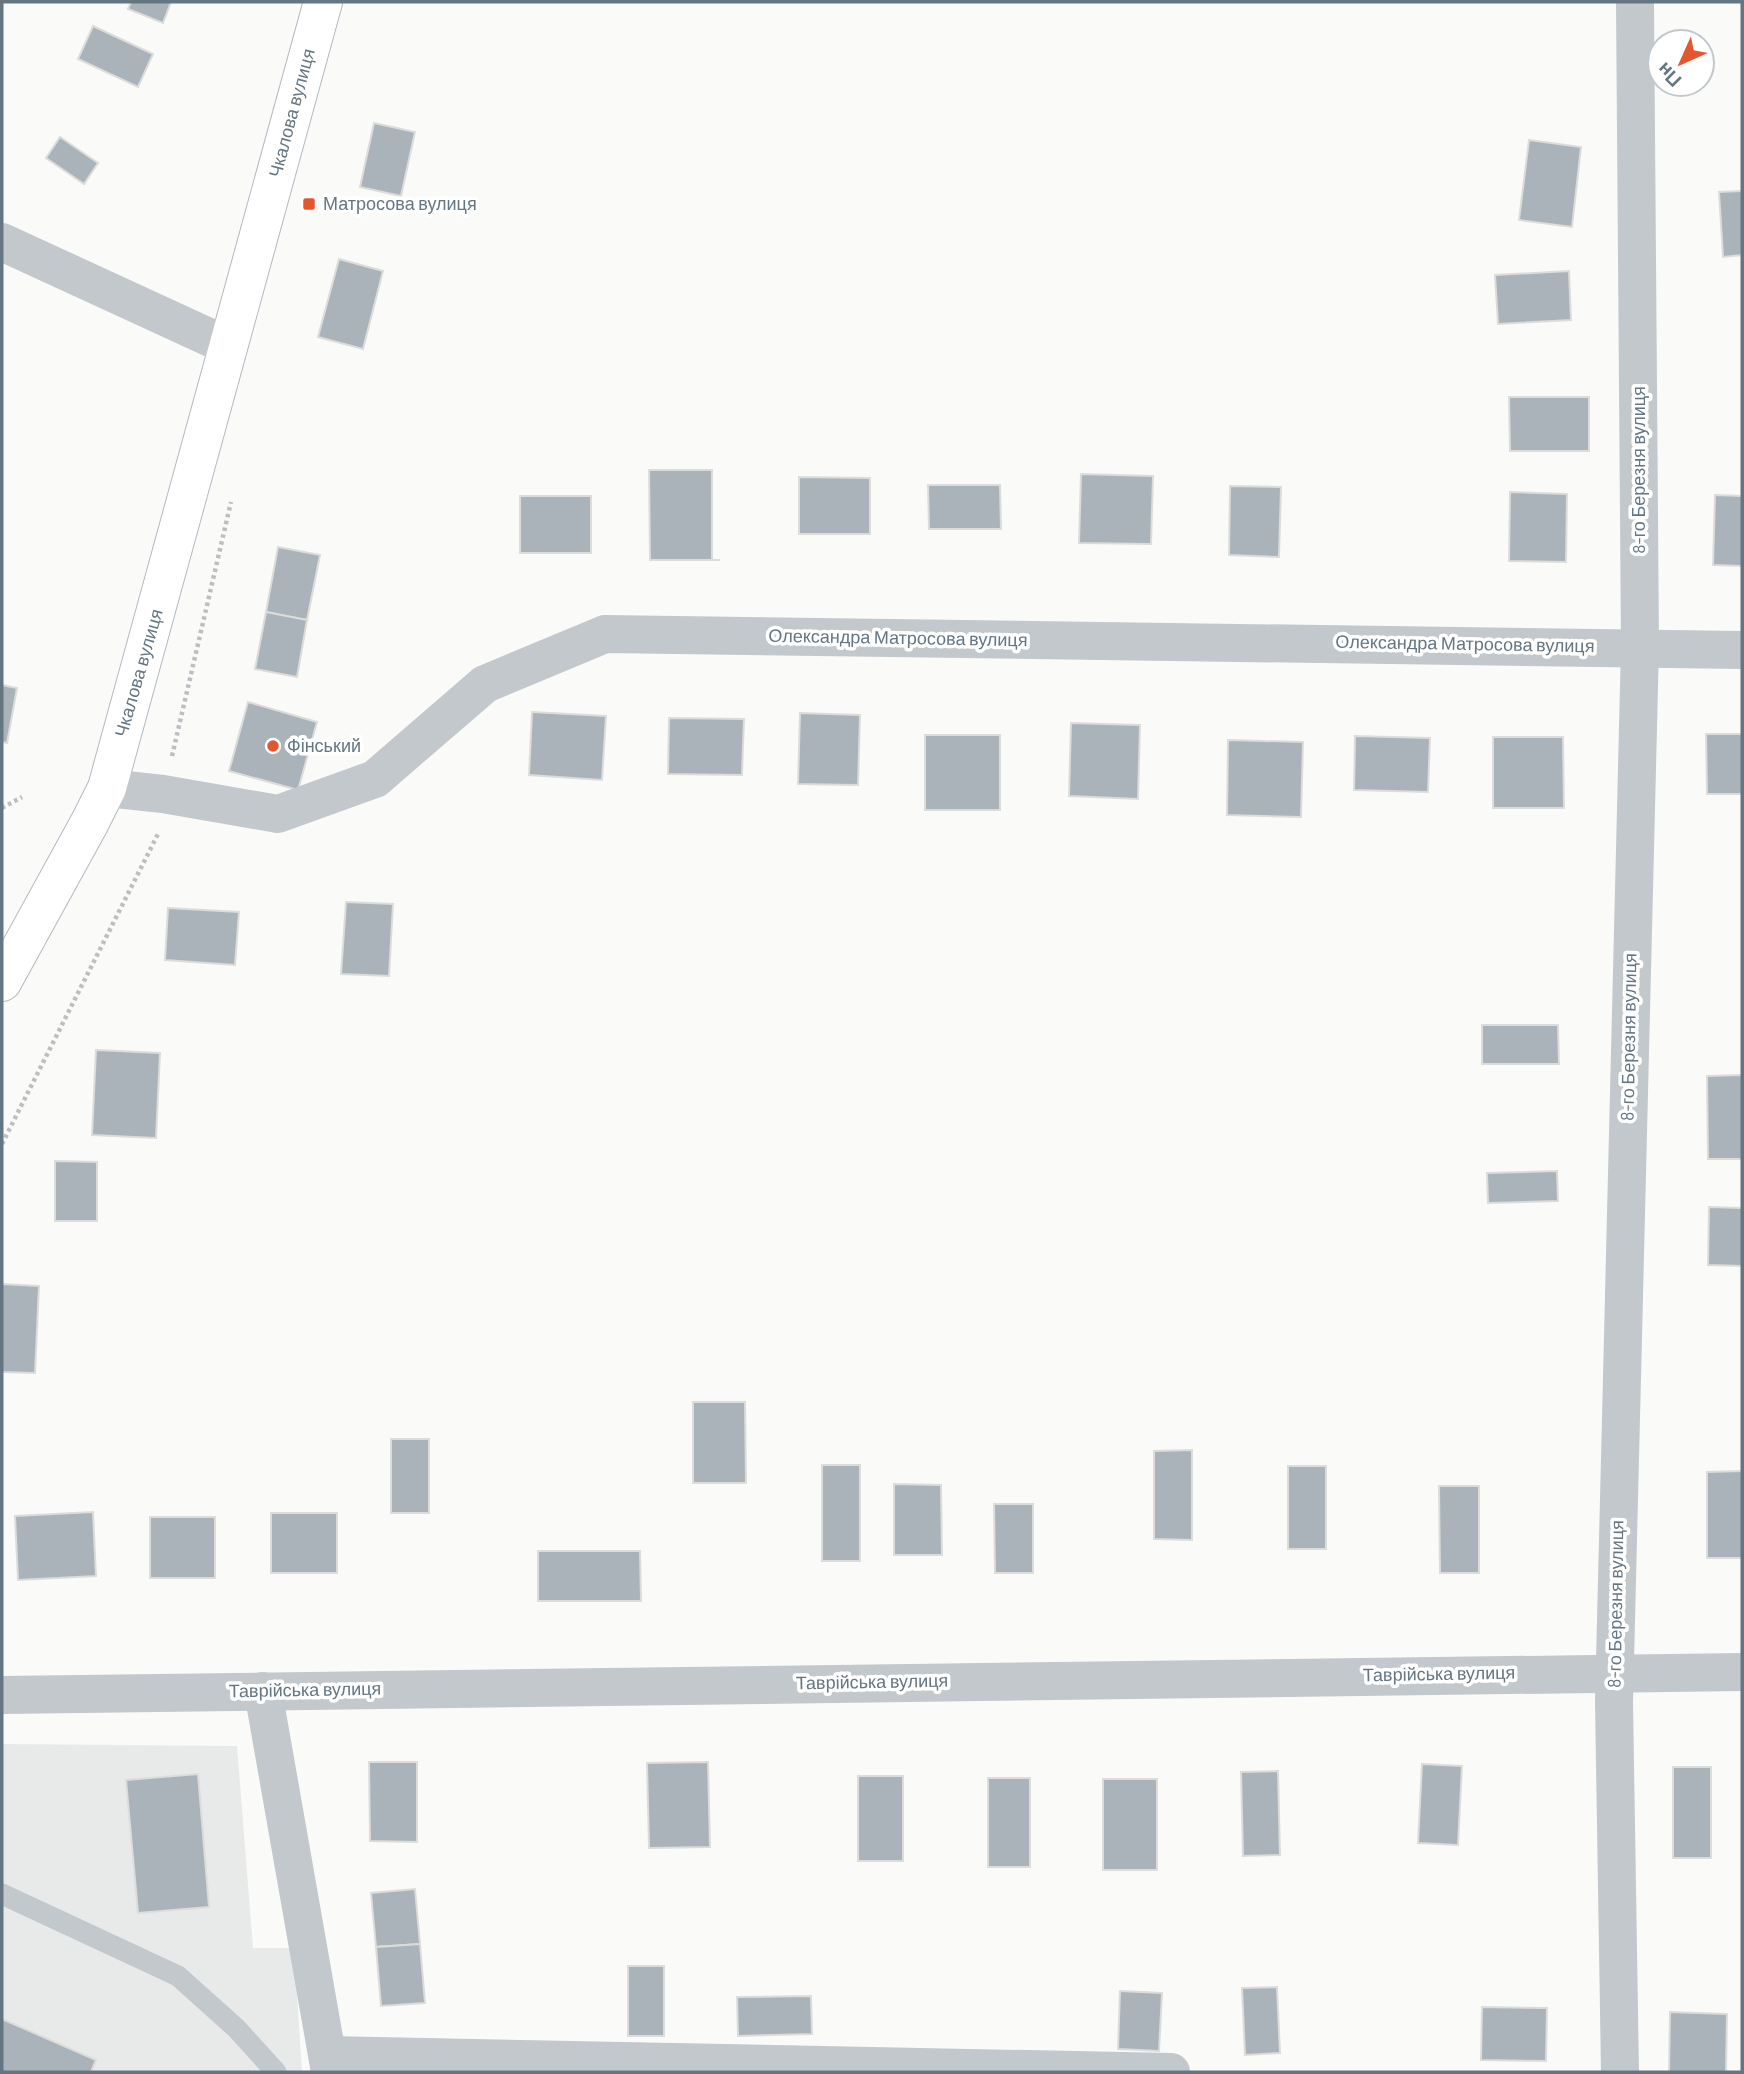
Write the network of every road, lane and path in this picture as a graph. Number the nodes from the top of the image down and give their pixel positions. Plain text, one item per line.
1 (323, 2) edge
2 (1635, 2) edge
3 (2, 242) edge
4 (228, 346) junction
5 (1640, 646) junction
6 (1742, 650) edge
7 (107, 788) junction
8 (22, 797) dead end
9 (2, 808) edge
10 (158, 834) dead end
11 (172, 834) dead end
12 (2, 982) edge
13 (1614, 1672) junction
14 (1742, 1672) edge
15 (264, 1691) junction
16 (2, 1695) edge
17 (2, 1895) edge
18 (329, 2064) edge
19 (276, 2072) edge
20 (1171, 2072) edge
21 (1620, 2072) edge

1 - 4 main road, Чкалова вулиця
2 - 5 street, 8-го Березня вулиця
3 - 4 street
4 - 7 main road, Чкалова вулиця
5 - 6 street, Олександра Матросова вулиця
5 - 7 street, Олександра Матросова вулиця
5 - 13 street, 8-го Березня вулиця
7 - 12 main road, Чкалова вулиця
8 - 9 path
10 - 11 path
13 - 14 street, Таврійська вулиця
13 - 15 street, Таврійська вулиця
13 - 21 street, 8-го Березня вулиця
15 - 16 street, Таврійська вулиця
15 - 18 street
17 - 19 lane
18 - 20 street

